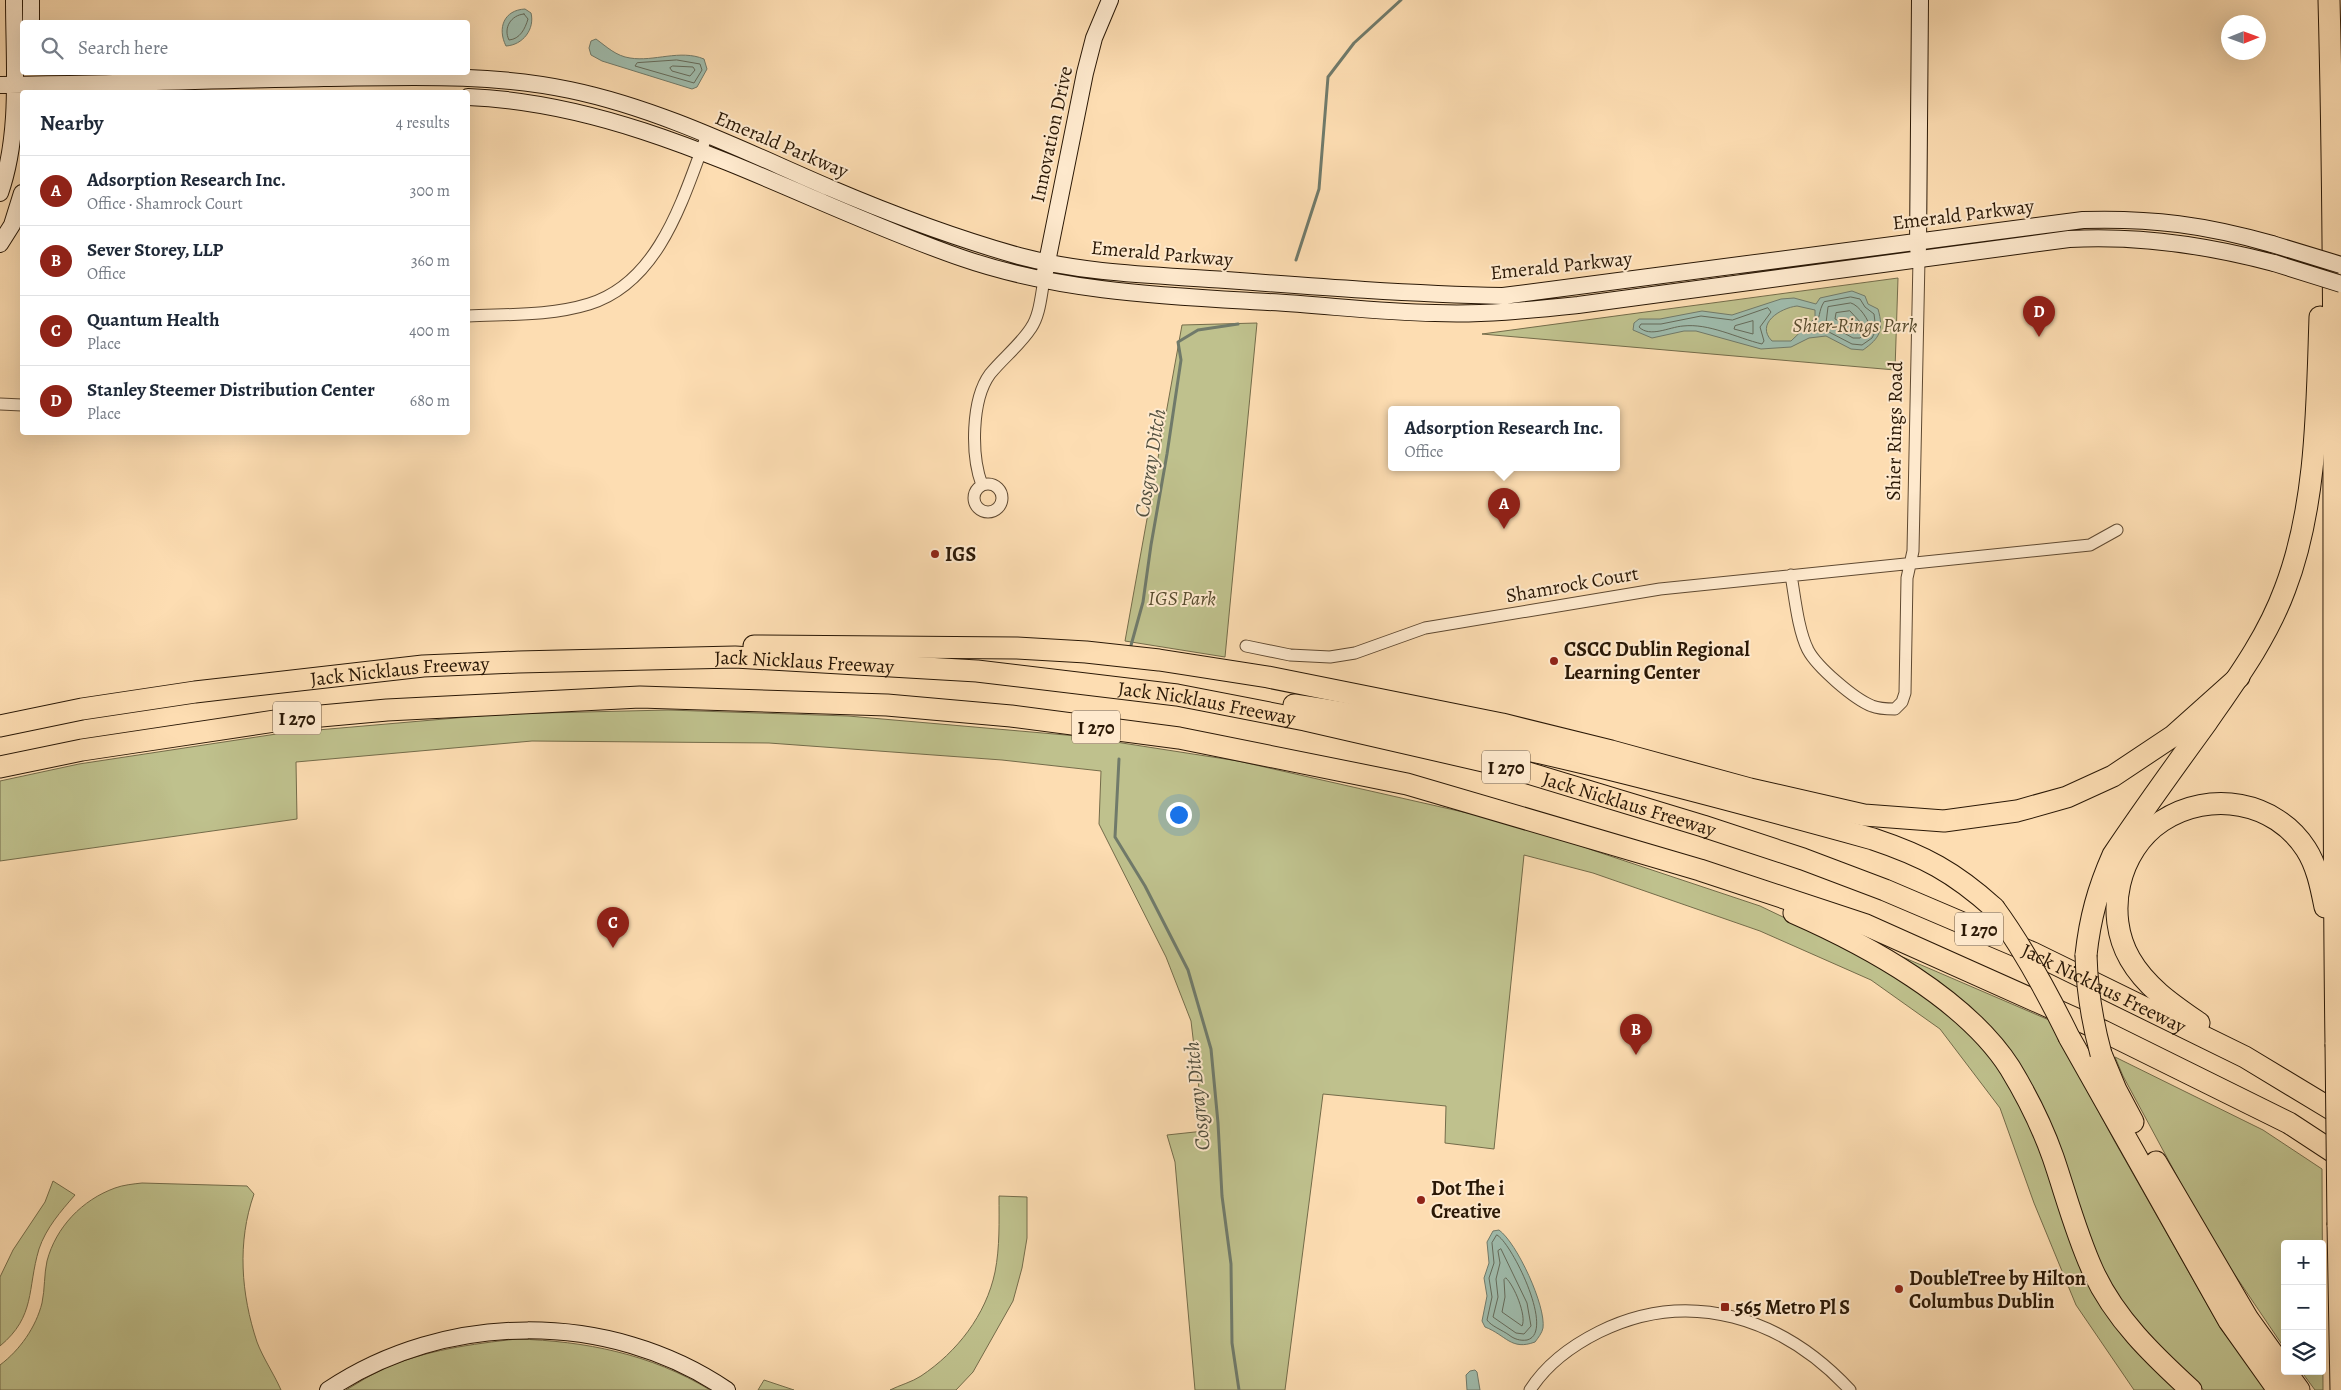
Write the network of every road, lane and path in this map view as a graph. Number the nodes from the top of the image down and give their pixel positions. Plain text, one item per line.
1 (14, 0) edge
2 (31, 0) edge
3 (1110, 0) edge
4 (1920, 0) edge
5 (2329, 0) edge
6 (31, 20) edge
7 (2330, 25) junction
8 (32, 83) edge
9 (10, 94) edge
10 (470, 96) edge
11 (706, 135) junction
12 (700, 152) junction
13 (0, 193) edge
14 (20, 199) edge
15 (1917, 240) junction
16 (0, 244) edge
17 (1919, 259) junction
18 (1046, 263) junction
19 (2341, 265) edge
20 (1044, 280) junction
21 (2341, 284) edge
22 (470, 316) edge
23 (0, 404) edge
24 (20, 405) edge
25 (982, 485) dead end
26 (2117, 530) dead end
27 (1910, 563) junction
28 (1791, 575) junction
29 (1246, 646) dead end
30 (423, 666) junction
31 (2238, 677) junction
32 (1097, 685) junction
33 (0, 726) edge
34 (0, 767) edge
35 (1679, 864) junction
36 (2335, 967) junction
37 (2246, 1057) junction
38 (2341, 1115) edge
39 (2341, 1157) edge
40 (328, 1390) edge
41 (727, 1390) edge
42 (1530, 1390) edge
43 (1850, 1390) edge
44 (2191, 1390) edge
45 (2278, 1390) edge
46 (2299, 1390) edge
47 (2341, 1390) edge

1 - 9 main road
2 - 6 main road
3 - 18 main road, Innovation Drive
4 - 15 main road, Shier Rings Road
5 - 7 highway
7 - 31 highway
7 - 36 highway
8 - 9 main road, Emerald Parkway
8 - 11 main road, Emerald Parkway
9 - 13 main road
10 - 12 main road, Emerald Parkway
11 - 12 street
11 - 18 main road, Emerald Parkway
12 - 20 main road, Emerald Parkway
12 - 22 street
14 - 16 main road
15 - 17 main road, Shier Rings Road
15 - 18 main road, Emerald Parkway
15 - 19 main road, Emerald Parkway, bridge
17 - 20 main road, Emerald Parkway
17 - 21 main road, Emerald Parkway, bridge
17 - 27 street, Shier Rings Road
18 - 20 main road, Innovation Drive
20 - 25 street
23 - 24 street
26 - 27 street, Shamrock Court
27 - 28 street, Shamrock Court
27 - 28 street, Shier Rings Road
28 - 29 street, Shamrock Court
30 - 31 highway
30 - 32 highway, Jack Nicklaus Freeway / I 270
30 - 33 highway, Jack Nicklaus Freeway / I 270
31 - 46 highway, bridge
32 - 37 highway, Jack Nicklaus Freeway / I 270
32 - 45 highway, bridge
34 - 35 highway, Jack Nicklaus Freeway / I 270
35 - 39 highway, Jack Nicklaus Freeway / I 270
35 - 44 highway
36 - 37 highway
36 - 47 highway, bridge
37 - 38 highway, Jack Nicklaus Freeway / I 270
40 - 41 main road
42 - 43 street

